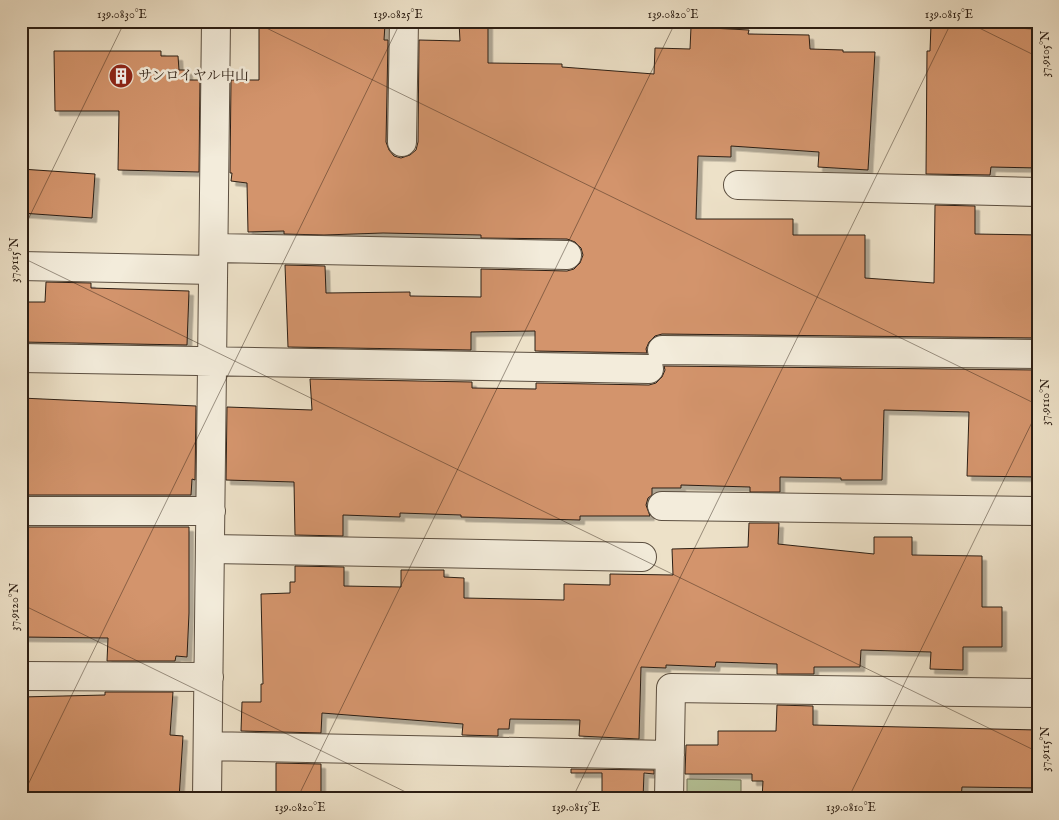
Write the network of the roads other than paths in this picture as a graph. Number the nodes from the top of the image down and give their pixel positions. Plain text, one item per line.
1 (216, 21) edge
2 (404, 21) edge
3 (402, 142) dead end
4 (738, 185) dead end
5 (1038, 192) edge
6 (567, 255) dead end
7 (214, 259) junction
8 (21, 266) edge
9 (1038, 354) edge
10 (21, 358) edge
11 (213, 360) junction
12 (662, 506) dead end
13 (21, 511) edge
14 (211, 511) junction
15 (1038, 512) edge
16 (210, 549) junction
17 (642, 557) dead end
18 (21, 676) edge
19 (209, 677) junction
20 (1038, 692) edge
21 (208, 746) junction
22 (670, 755) junction
23 (208, 799) edge
24 (669, 799) edge

1 - 7 street
2 - 3 street
4 - 5 street
6 - 7 street
7 - 8 street
7 - 11 street
9 - 11 street
10 - 11 street
11 - 14 street
12 - 15 street
13 - 14 street
14 - 16 street
16 - 17 street
16 - 19 street
18 - 19 street
19 - 21 street
20 - 22 street
21 - 22 street
21 - 23 street
22 - 24 street

